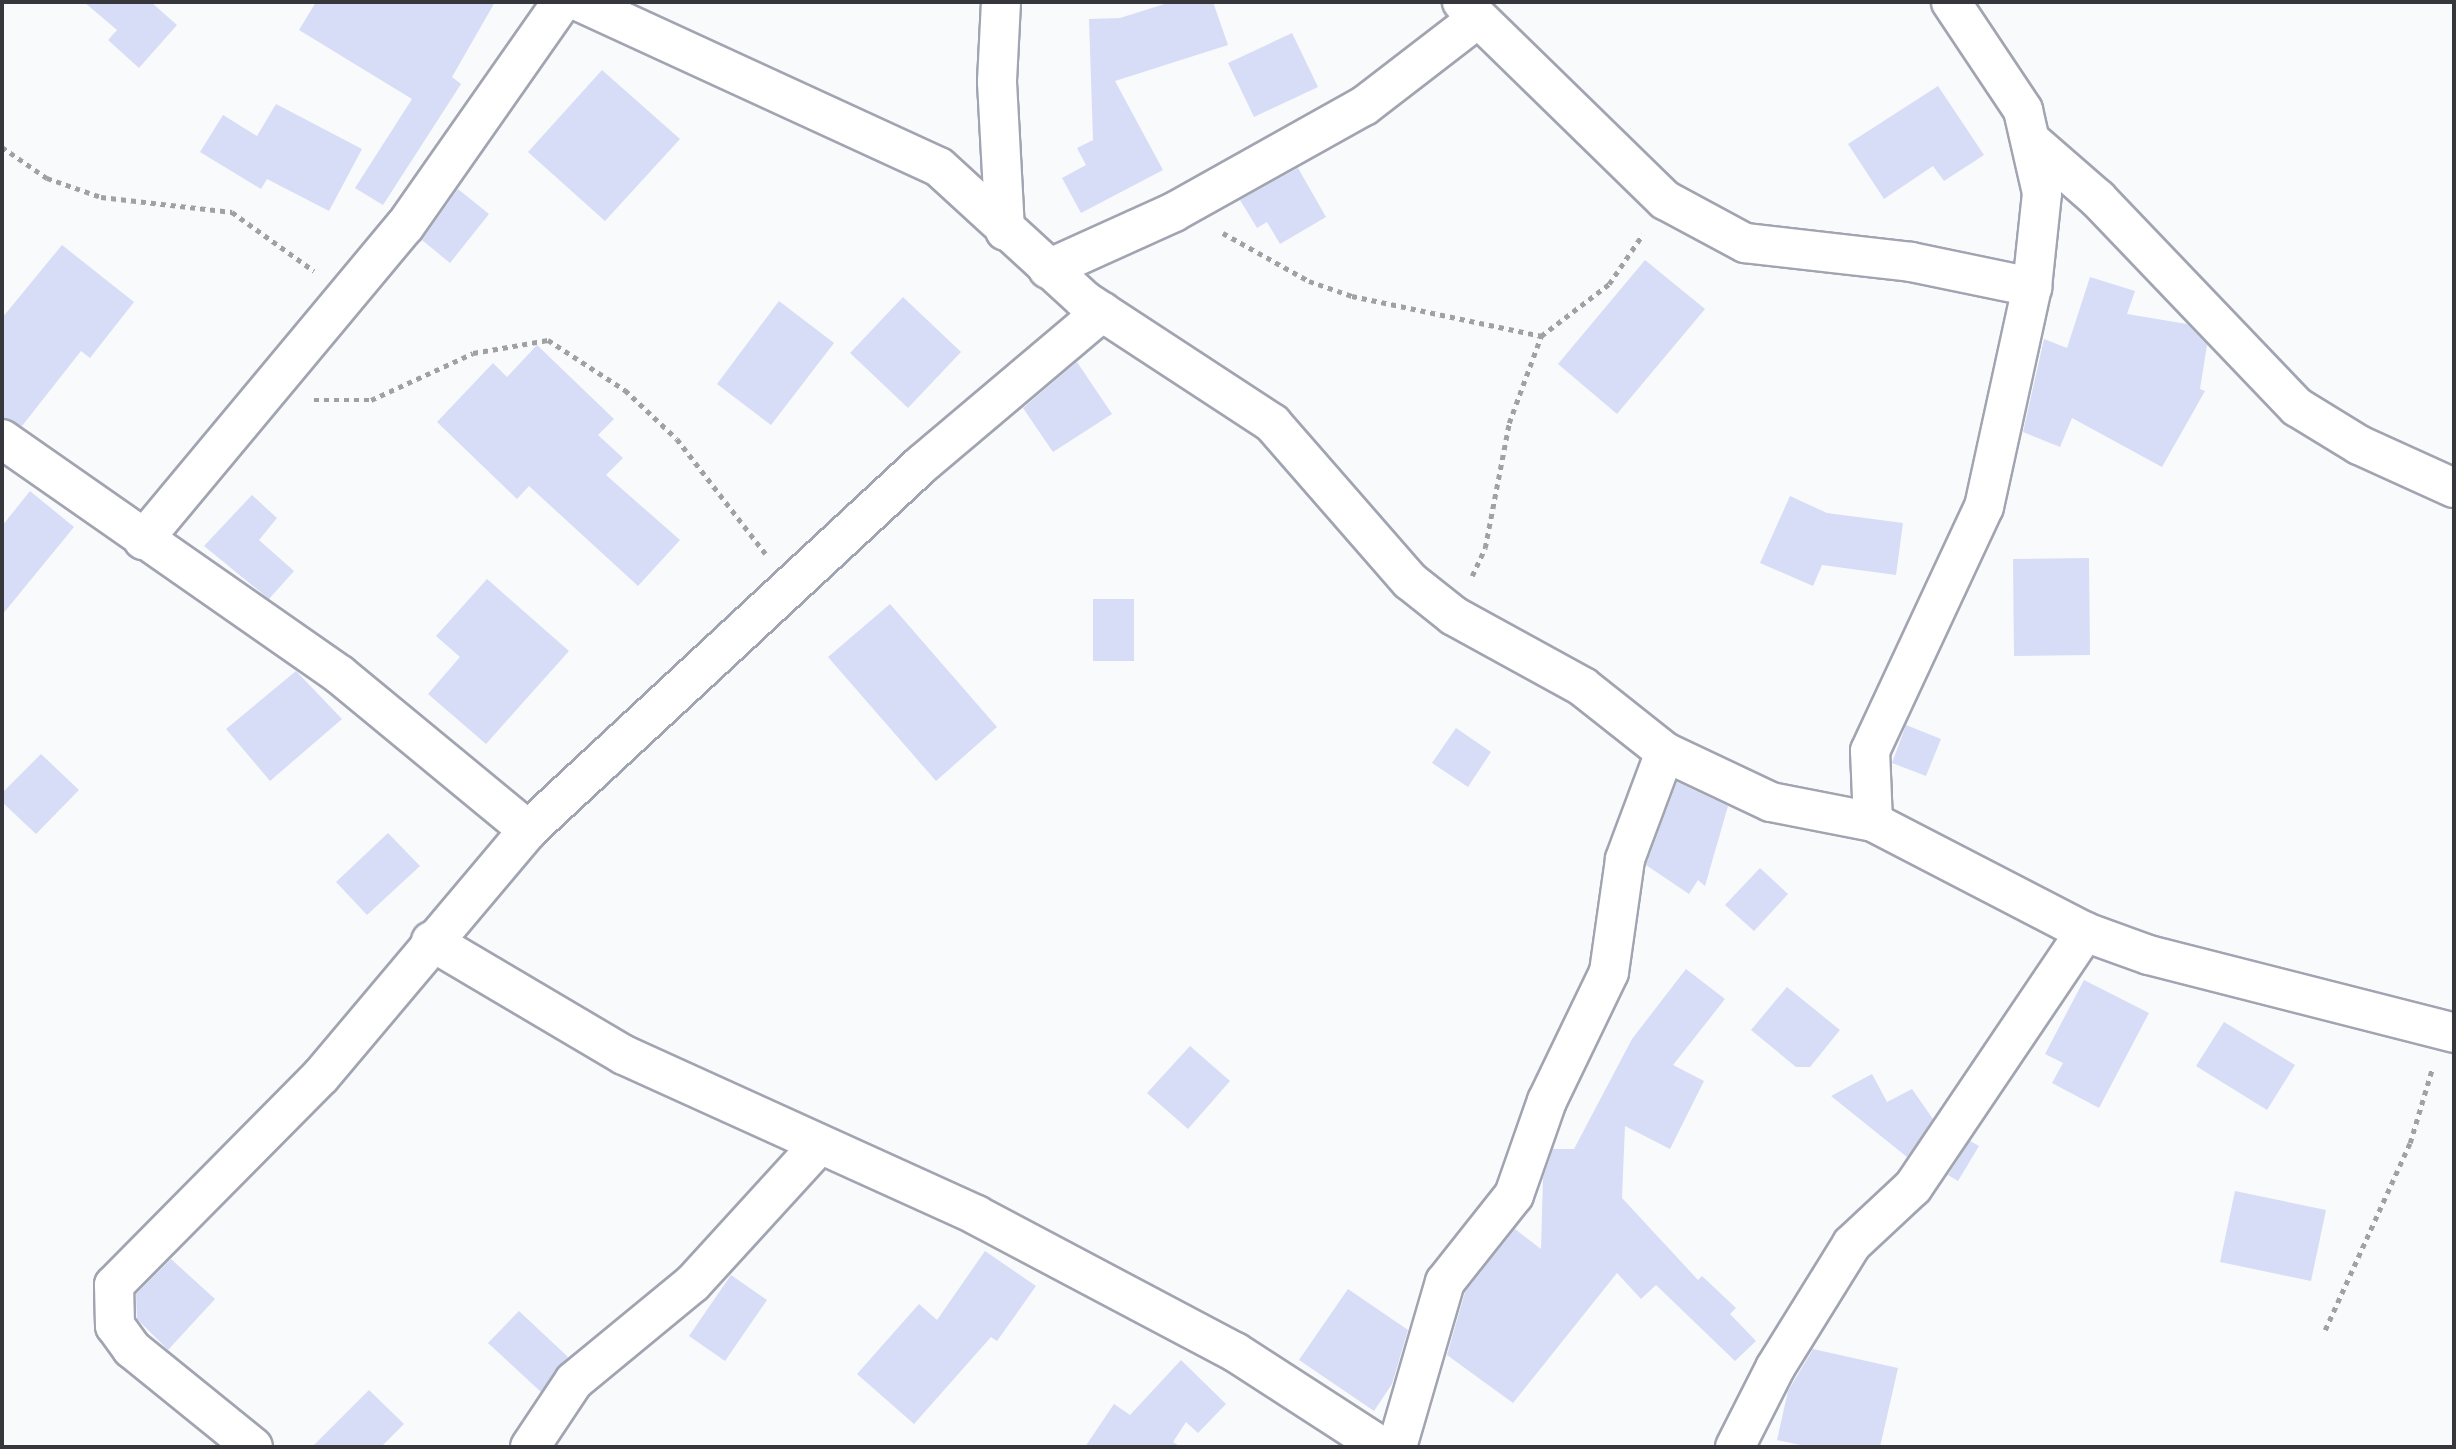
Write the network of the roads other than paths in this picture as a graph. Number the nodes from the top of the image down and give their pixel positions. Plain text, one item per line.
1 (562, 2) edge
2 (580, 2) edge
3 (1001, 2) edge
4 (1951, 2) edge
5 (1470, 11) edge
6 (2036, 145) junction
7 (1005, 231) junction
8 (1048, 269) junction
9 (2032, 287) junction
10 (1102, 312) junction
11 (2, 439) edge
12 (2454, 488) edge
13 (143, 540) junction
14 (1665, 752) junction
15 (1873, 822) junction
16 (528, 830) junction
17 (2085, 932) junction
18 (431, 941) junction
19 (2449, 1032) edge
20 (818, 1146) junction
21 (253, 1447) edge
22 (530, 1447) edge
23 (1382, 1447) edge
24 (1396, 1447) edge
25 (1735, 1447) edge

1 - 13 street
2 - 7 street
3 - 7 street
4 - 6 street
5 - 8 street
5 - 9 street
6 - 9 street
6 - 12 street
7 - 8 street
8 - 10 street
9 - 15 street
10 - 14 street
10 - 16 street
11 - 13 street
13 - 16 street
14 - 15 street
14 - 24 street
15 - 17 street
16 - 18 street
17 - 19 street
17 - 25 street
18 - 20 street
18 - 21 street
20 - 22 street
20 - 23 street

